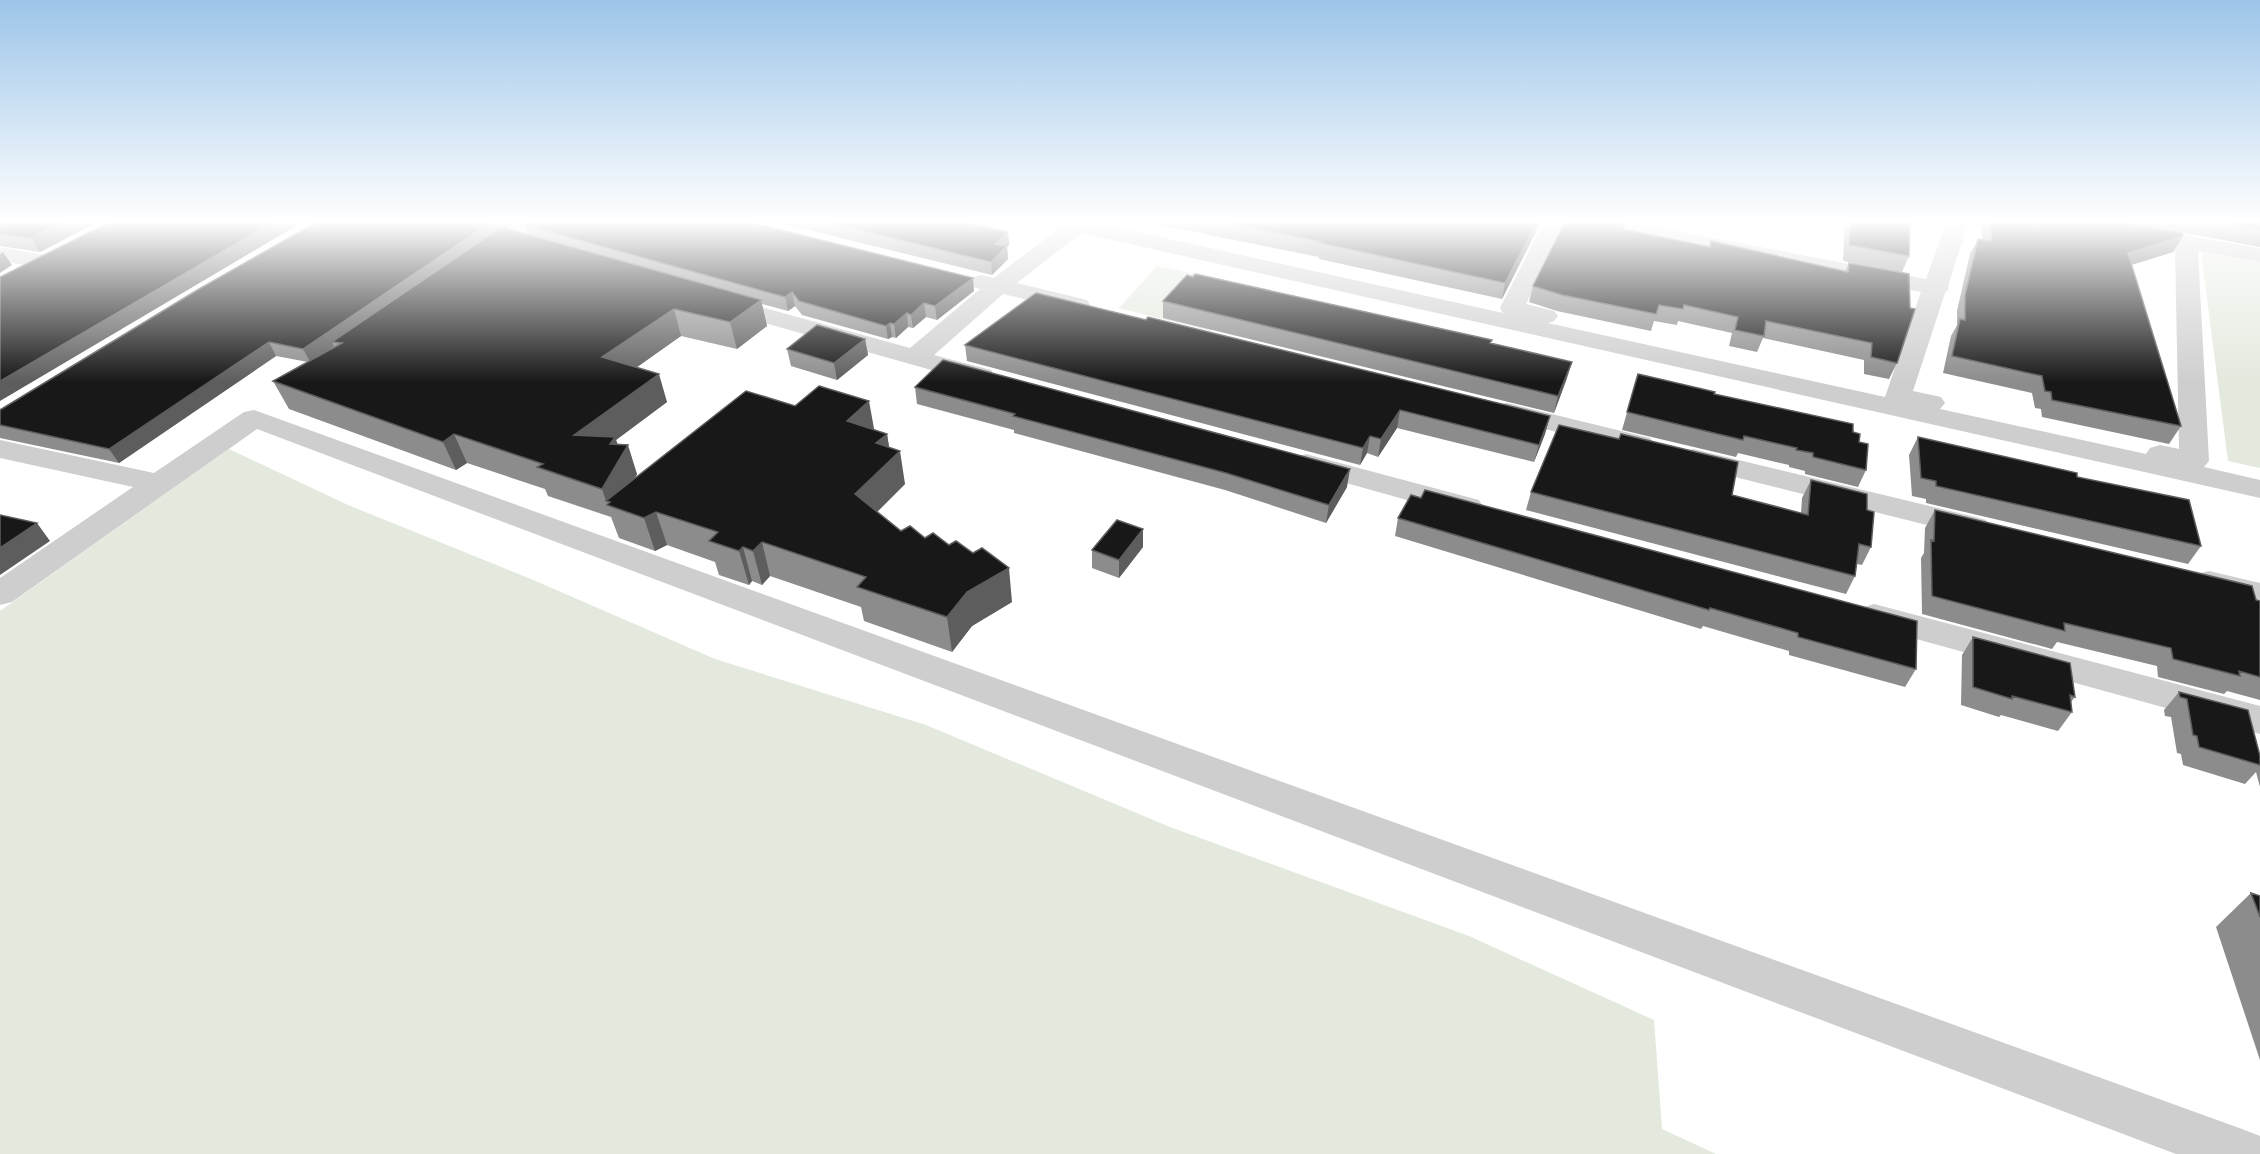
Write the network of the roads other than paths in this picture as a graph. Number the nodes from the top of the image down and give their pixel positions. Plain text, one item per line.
1 (19, 274) edge
2 (1012, 274) edge
3 (1303, 274) edge
4 (1529, 274) edge
5 (1864, 274) edge
6 (1942, 274) edge
7 (2187, 274) edge
8 (953, 275) edge
9 (11, 278) edge
10 (998, 286) junction
11 (1937, 288) junction
12 (700, 297) edge
13 (1101, 311) edge
14 (915, 358) junction
15 (1007, 383) edge
16 (1898, 396) junction
17 (1480, 404) edge
18 (0, 449) edge
19 (1282, 457) edge
20 (159, 483) junction
21 (2260, 489) edge
22 (1499, 516) edge
23 (1995, 532) edge
24 (2179, 575) edge
25 (0, 594) edge
26 (2260, 594) edge
27 (1843, 608) edge
28 (2260, 720) edge
29 (2242, 1154) edge

1 - 9 street
2 - 10 street
3 - 21 street
4 - 16 street
5 - 11 street
6 - 11 street
7 - 16 street
8 - 10 street
10 - 13 street
10 - 14 street
11 - 16 street
12 - 14 street
14 - 15 street
17 - 23 street
18 - 20 street
19 - 22 street
20 - 25 street
20 - 29 street
24 - 26 street
27 - 28 street

